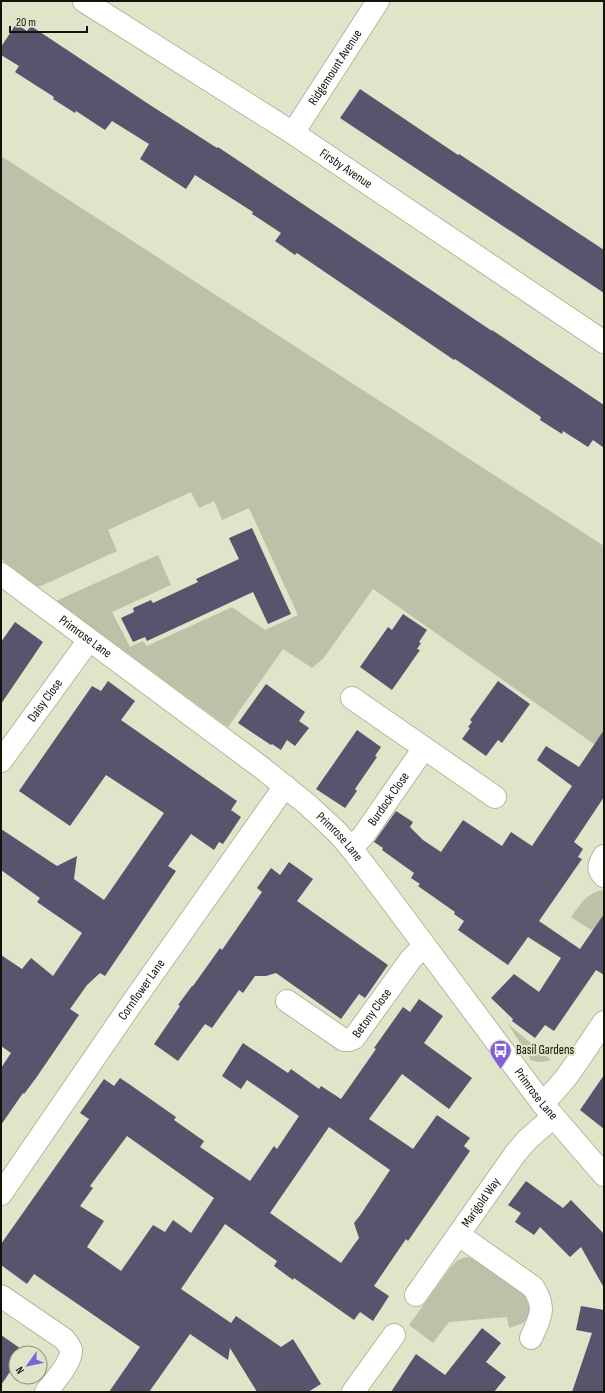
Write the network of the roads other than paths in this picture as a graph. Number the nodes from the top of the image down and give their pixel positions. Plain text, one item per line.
1 (84, 1) edge
2 (378, 1) edge
3 (293, 133) junction
4 (604, 342) edge
5 (1, 574) edge
6 (89, 640) junction
7 (352, 698) dead end
8 (424, 748) junction
9 (1, 761) edge
10 (285, 786) junction
11 (495, 797) dead end
12 (351, 848) junction
13 (604, 856) edge
14 (604, 876) edge
15 (424, 946) junction
16 (287, 1001) dead end
17 (604, 1022) edge
18 (547, 1110) junction
19 (604, 1175) edge
20 (1, 1194) edge
21 (459, 1234) junction
22 (416, 1294) dead end
23 (1, 1296) edge
24 (394, 1336) dead end
25 (531, 1338) dead end
26 (46, 1392) edge
27 (353, 1392) edge

1 - 3 street, Firsby Avenue
2 - 3 street, Ridgemount Avenue
3 - 4 street, Firsby Avenue
5 - 6 street, Primrose Lane
6 - 9 street, Daisy Close
6 - 10 street, Primrose Lane
7 - 8 street
8 - 11 street
8 - 12 street, Burdock Close
10 - 12 street, Primrose Lane
10 - 20 street, Cornflower Lane
12 - 15 street, Primrose Lane
13 - 14 street
15 - 16 street, Betony Close
15 - 18 street, Primrose Lane
17 - 18 street, Marigold Way
18 - 19 street, Primrose Lane
18 - 21 street, Marigold Way
21 - 22 street, Marigold Way
21 - 25 street
23 - 26 street
24 - 27 street

